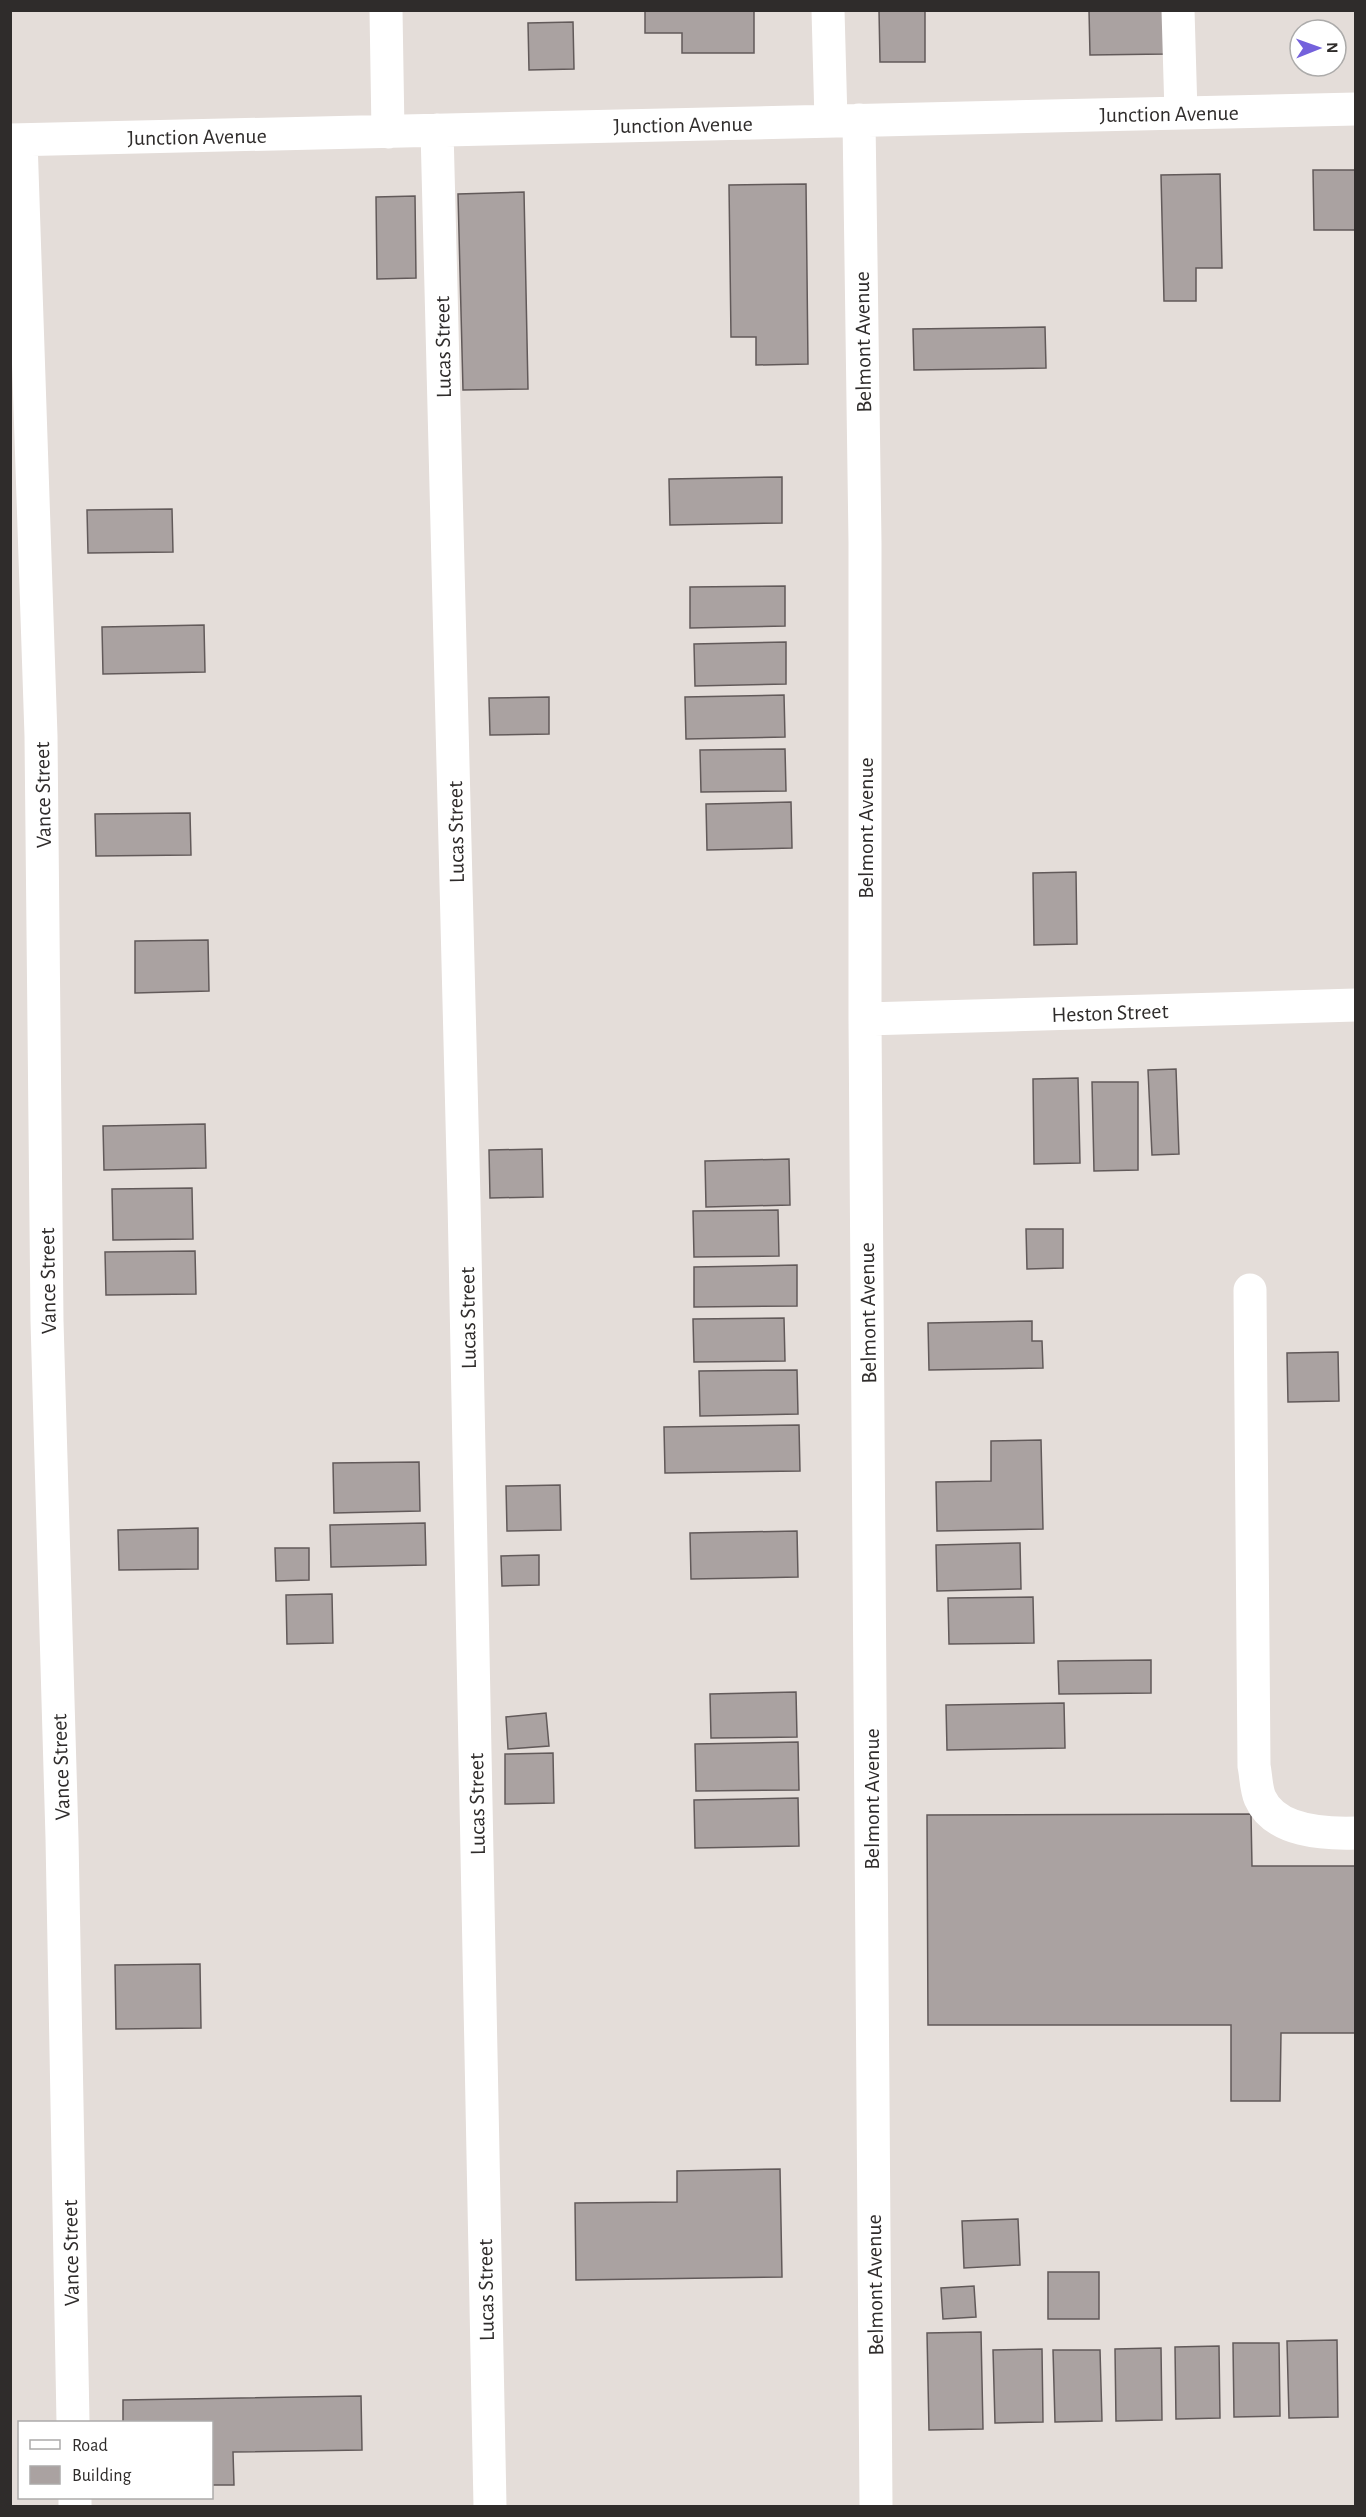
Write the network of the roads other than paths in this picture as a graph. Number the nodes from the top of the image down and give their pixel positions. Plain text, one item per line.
1 (387, 10) edge
2 (828, 10) edge
3 (1178, 10) edge
4 (1356, 109) edge
5 (1181, 113) junction
6 (845, 121) junction
7 (436, 130) junction
8 (388, 132) junction
9 (16, 140) edge
10 (1356, 1005) edge
11 (865, 1019) junction
12 (1250, 1290) dead end
13 (1356, 1833) edge
14 (73, 2421) edge
15 (490, 2506) edge
16 (876, 2506) edge

1 - 8 street
2 - 6 street, Belmont Avenue
3 - 5 street
4 - 5 street, Junction Avenue
5 - 6 street, Junction Avenue
6 - 7 street, Junction Avenue
6 - 11 street, Belmont Avenue
7 - 8 street, Junction Avenue
7 - 15 street, Lucas Street
8 - 9 street, Junction Avenue
9 - 14 street, Vance Street
10 - 11 street, Heston Street
11 - 16 street, Belmont Avenue
12 - 13 street

